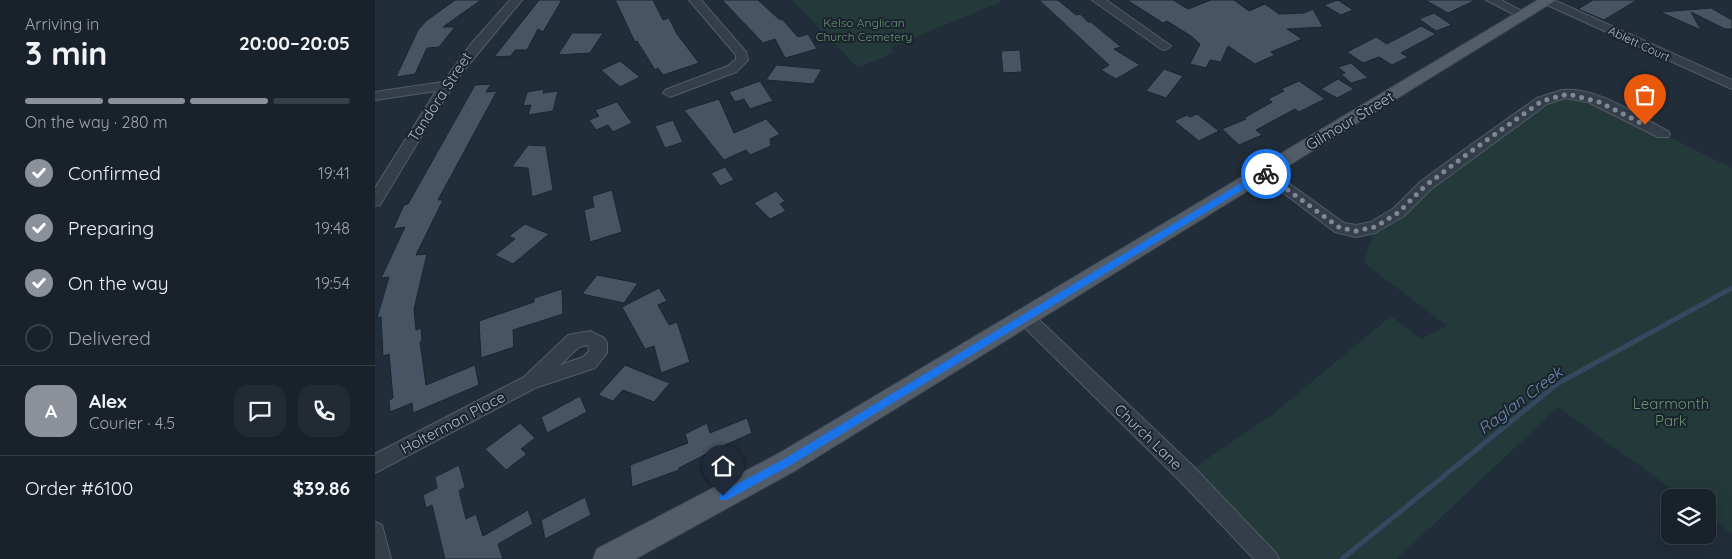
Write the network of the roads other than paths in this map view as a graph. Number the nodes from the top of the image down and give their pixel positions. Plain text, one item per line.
1 (516, 0) edge
2 (695, 0) edge
3 (1098, 0) edge
4 (1492, 0) edge
5 (1548, 1) edge
6 (1523, 15) junction
7 (1165, 46) dead end
8 (1732, 85) edge
9 (444, 86) junction
10 (669, 93) dead end
11 (375, 96) edge
12 (1663, 134) dead end
13 (1263, 173) junction
14 (375, 201) edge
15 (1026, 318) junction
16 (530, 382) dead end
17 (375, 464) edge
18 (375, 532) edge
19 (381, 559) edge
20 (607, 559) edge
21 (1268, 559) edge

1 - 9 street, Tandora Street
2 - 10 street
3 - 7 street
4 - 6 street
5 - 6 main road, Gilmour Street
5 - 8 street, Ablett Court
6 - 13 main road, Gilmour Street
9 - 11 street
9 - 14 street, Tandora Street
12 - 13 street
13 - 15 main road, Gilmour Street
15 - 20 main road, Gilmour Street
15 - 21 street, Church Lane
16 - 17 street, Holterman Place
18 - 19 street

